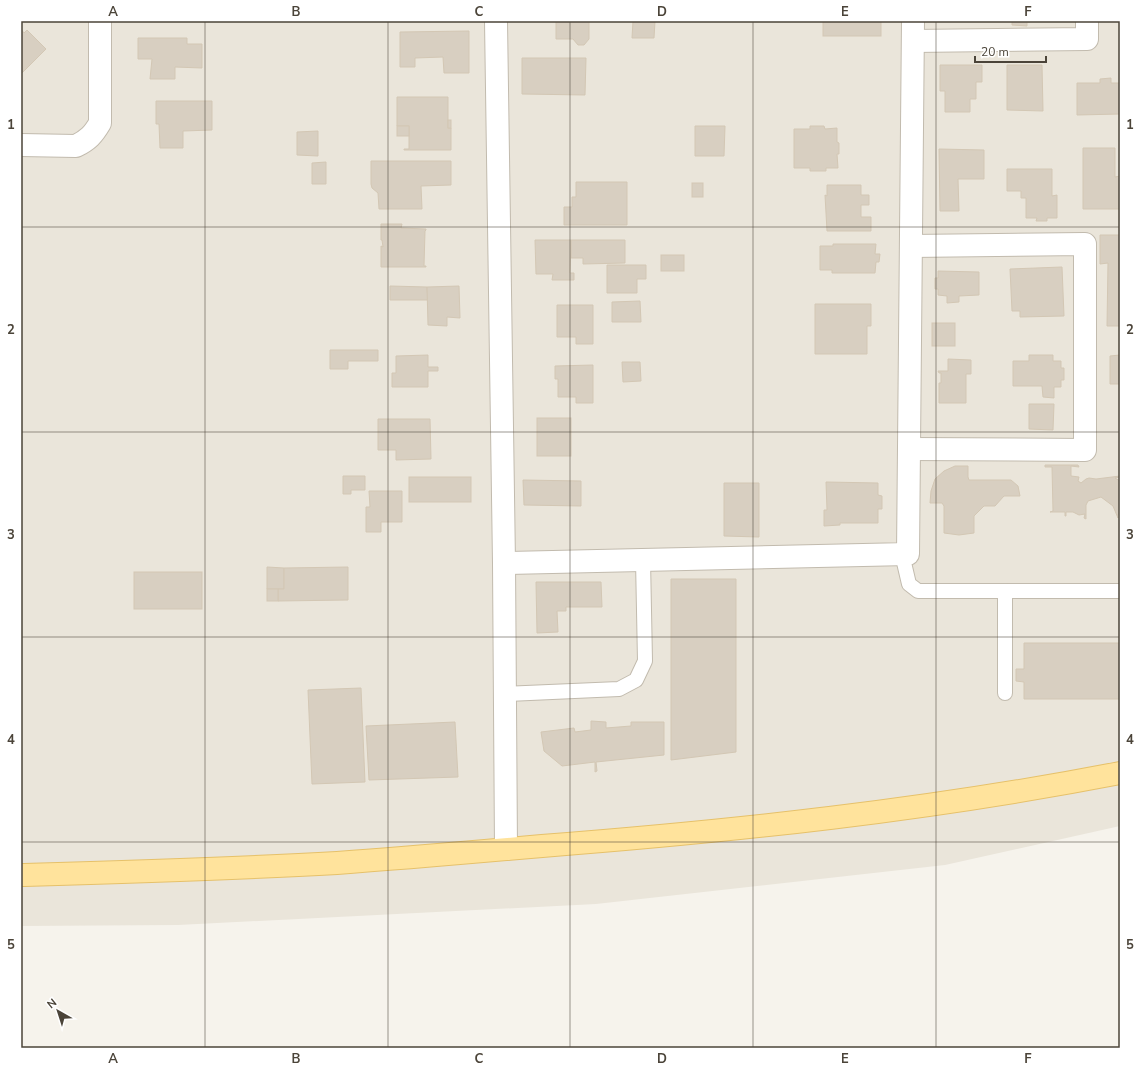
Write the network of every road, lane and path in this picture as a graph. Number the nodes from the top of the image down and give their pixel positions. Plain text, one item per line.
1 (100, 21) edge
2 (496, 21) edge
3 (1087, 21) edge
4 (913, 31) edge
5 (21, 145) edge
6 (911, 246) junction
7 (909, 449) junction
8 (902, 554) junction
9 (643, 560) junction
10 (504, 563) junction
11 (1006, 591) junction
12 (1120, 591) edge
13 (1005, 693) dead end
14 (505, 694) junction
15 (1120, 773) edge
16 (506, 849) junction
17 (21, 875) edge

1 - 5 street
2 - 10 street
3 - 4 street
4 - 6 street
6 - 7 street
6 - 7 street
7 - 8 street
8 - 9 street
8 - 11 lane
9 - 10 street
9 - 14 lane
10 - 14 street
11 - 12 lane
11 - 13 lane
14 - 16 street
15 - 16 main road
16 - 17 main road

